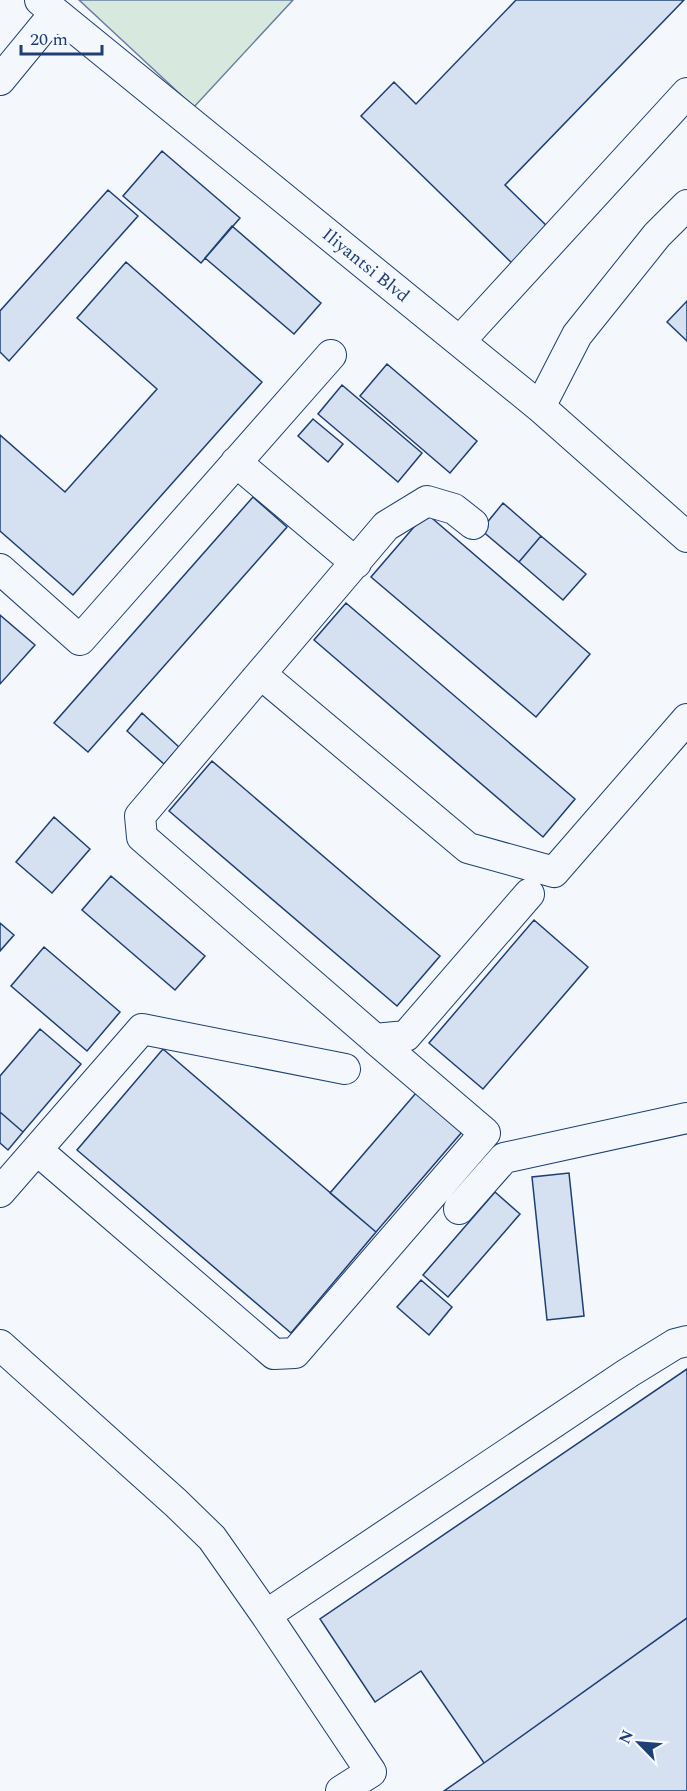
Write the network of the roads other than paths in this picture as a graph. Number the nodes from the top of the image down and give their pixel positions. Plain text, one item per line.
1 (47, 6) edge
2 (0, 80) edge
3 (687, 93) edge
4 (687, 205) edge
5 (460, 341) junction
6 (331, 355) dead end
7 (540, 406) junction
8 (236, 462) junction
9 (473, 524) dead end
10 (687, 537) edge
11 (356, 563) junction
12 (0, 569) edge
13 (262, 675) junction
14 (684, 729) edge
15 (529, 894) dead end
16 (375, 1039) junction
17 (345, 1069) dead end
18 (687, 1118) edge
19 (37, 1150) junction
20 (3, 1182) edge
21 (459, 1209) dead end
22 (687, 1341) edge
23 (0, 1345) edge
24 (266, 1615) junction
25 (341, 1791) edge

1 - 2 street
1 - 5 street, Iliyantsi Blvd
3 - 5 street
4 - 7 street
5 - 7 street, Iliyantsi Blvd
6 - 8 street
7 - 10 street, Iliyantsi Blvd
8 - 11 street
8 - 12 street
9 - 11 street
11 - 13 street
13 - 14 street
13 - 16 street
15 - 16 street
16 - 19 street
17 - 19 street
18 - 21 street
19 - 20 street
22 - 24 street
23 - 24 street
24 - 25 street

